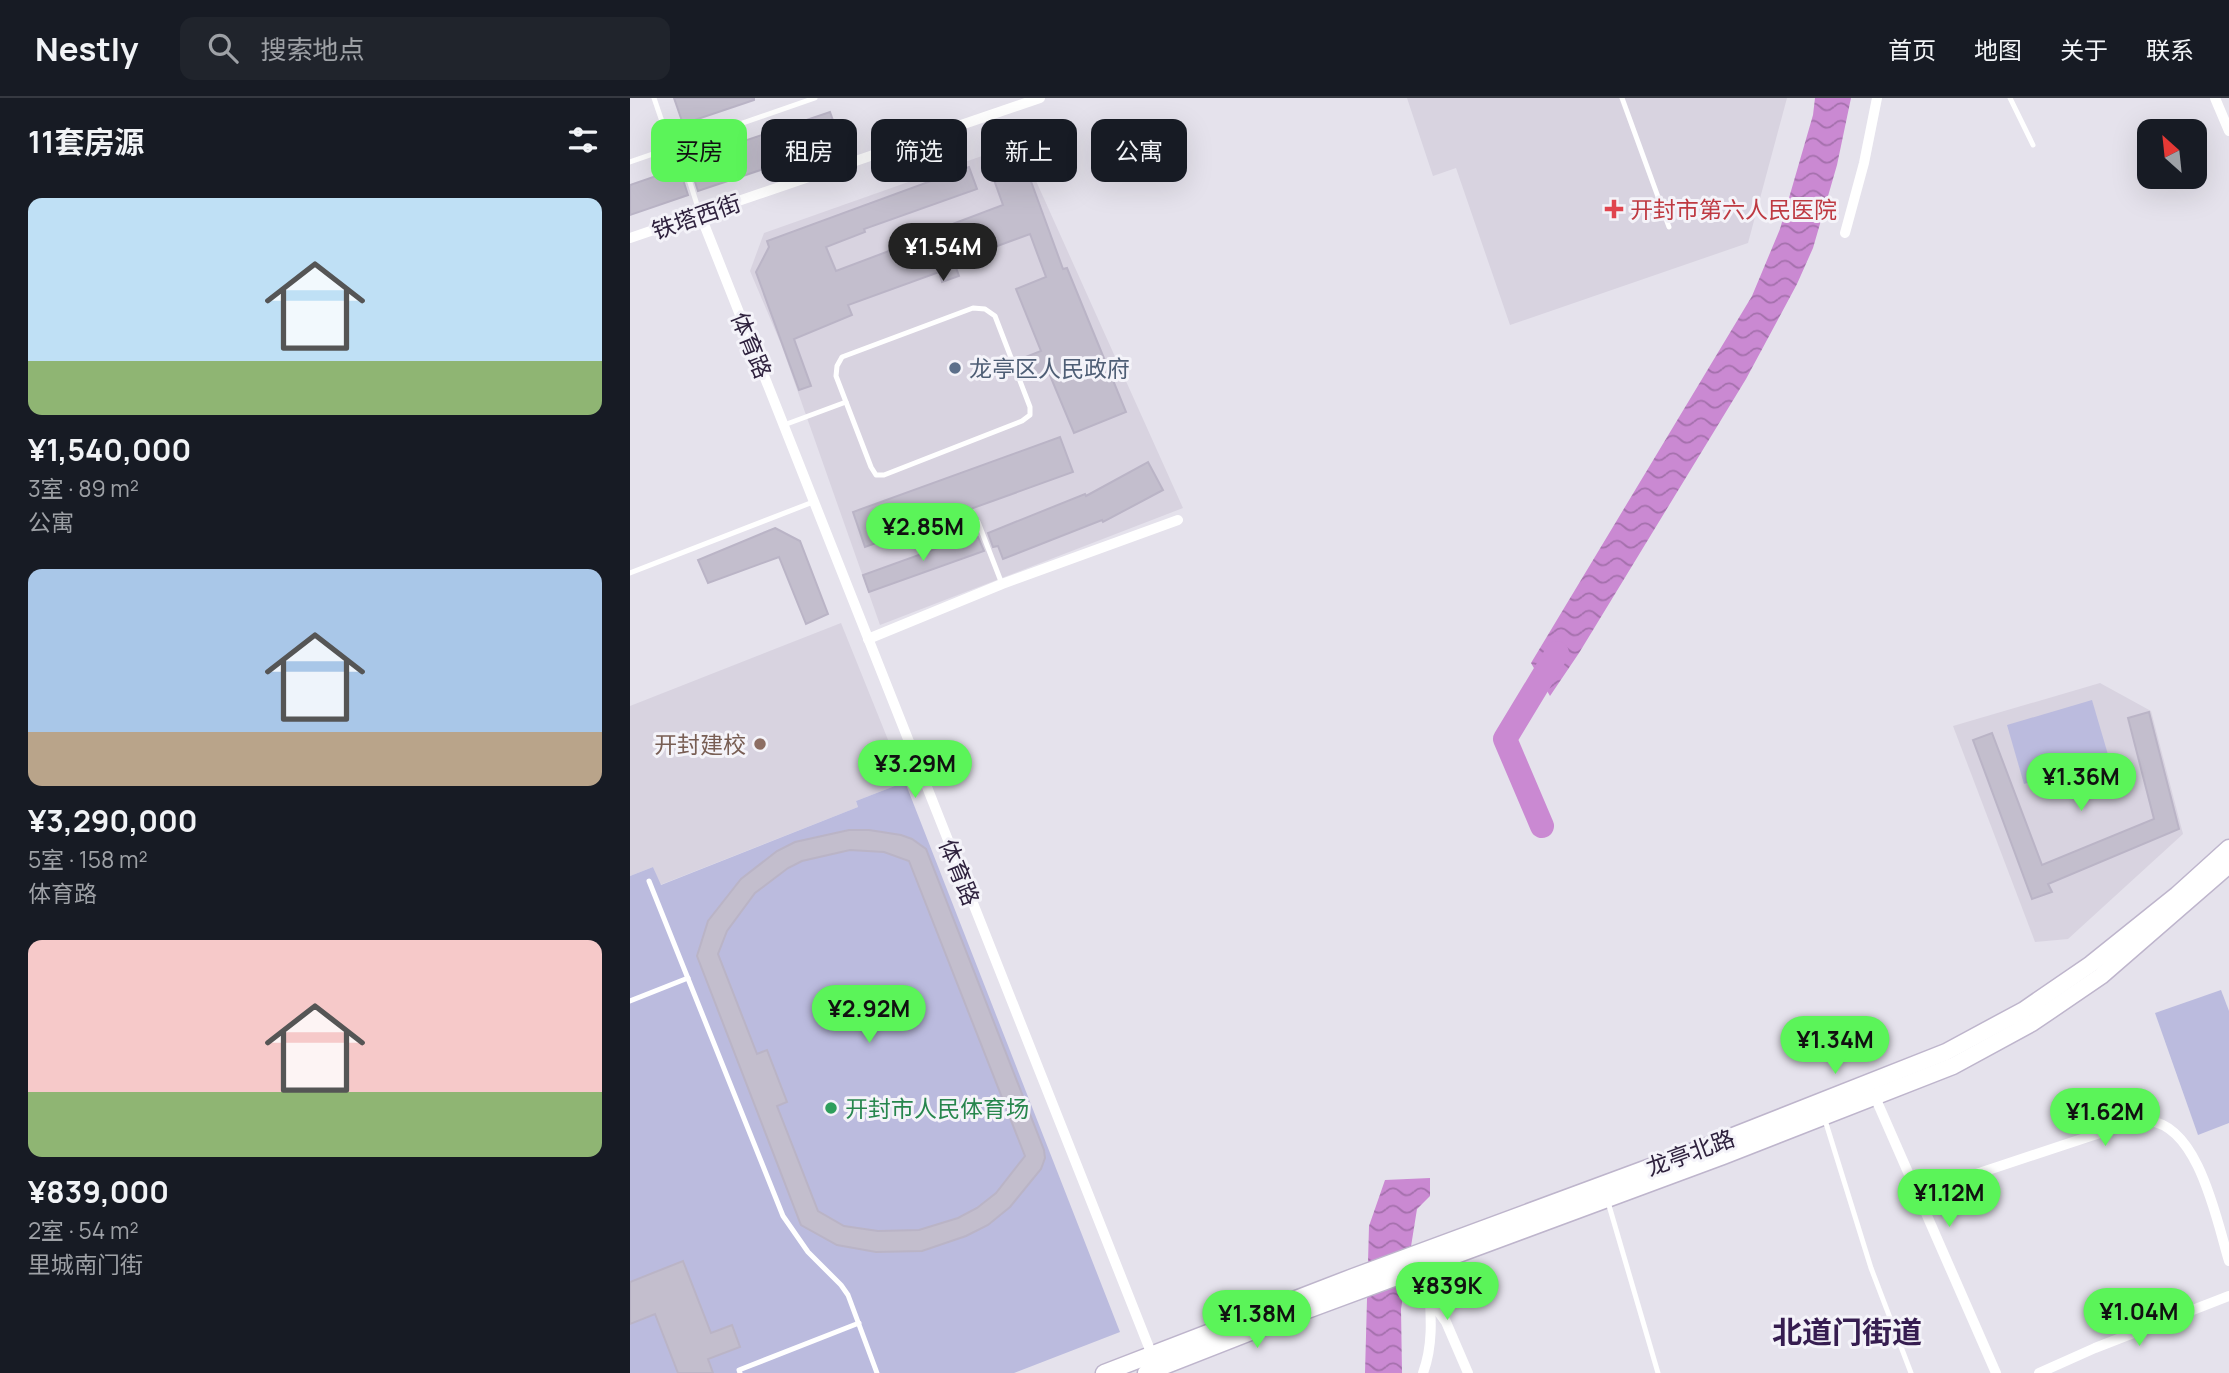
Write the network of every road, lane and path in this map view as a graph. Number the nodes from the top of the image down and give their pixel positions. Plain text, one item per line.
1 (654, 98) edge
2 (815, 98) edge
3 (1040, 98) edge
4 (1622, 98) edge
5 (1877, 98) edge
6 (2010, 98) edge
7 (2215, 98) edge
8 (661, 119) edge
9 (747, 121) edge
10 (2229, 131) edge
11 (2033, 145) dead end
12 (651, 155) edge
13 (630, 162) edge
14 (689, 182) edge
15 (699, 214) junction
16 (1669, 227) dead end
17 (1845, 233) dead end
18 (630, 238) edge
19 (846, 402) junction
20 (784, 425) junction
21 (814, 502) junction
22 (1178, 520) dead end
23 (978, 522) dead end
24 (630, 573) edge
25 (1002, 584) junction
26 (868, 639) junction
27 (2229, 848) edge
28 (2229, 865) edge
29 (649, 881) dead end
30 (688, 978) junction
31 (630, 1001) edge
32 (1875, 1097) junction
33 (1824, 1116) junction
34 (1916, 1194) junction
35 (1607, 1199) junction
36 (2227, 1246) edge
37 (2229, 1261) edge
38 (1419, 1263) junction
39 (2229, 1296) edge
40 (1429, 1300) junction
41 (859, 1323) junction
42 (1154, 1367) edge
43 (740, 1373) edge
44 (877, 1373) edge
45 (1104, 1373) edge
46 (1423, 1373) edge
47 (1468, 1373) edge
48 (1658, 1373) edge
49 (1911, 1373) edge
50 (1996, 1373) edge
51 (2039, 1373) edge

1 - 8 lane
2 - 9 lane
3 - 15 street, 铁塔西街
4 - 16 lane
5 - 17 street
6 - 11 lane
7 - 10 street
12 - 13 lane
14 - 15 lane
15 - 18 street, 铁塔西街
15 - 20 street, 体育路
19 - 19 lane
19 - 20 lane
20 - 21 street, 体育路
21 - 24 lane
21 - 26 street, 体育路
22 - 25 street
23 - 25 lane
25 - 26 street
26 - 42 street, 体育路
27 - 38 main road, 龙亭北路
28 - 32 main road, 龙亭北路
29 - 30 lane
30 - 31 lane
30 - 41 lane
32 - 33 main road, 龙亭北路
32 - 34 street
33 - 35 main road, 龙亭北路
33 - 49 lane
34 - 36 street
34 - 50 street
35 - 38 main road, 龙亭北路
35 - 48 lane
36 - 37 street
38 - 40 street
38 - 42 main road, 龙亭北路
39 - 51 street
40 - 46 street
40 - 47 street
41 - 43 lane
41 - 44 lane
42 - 45 main road, 龙亭北路

